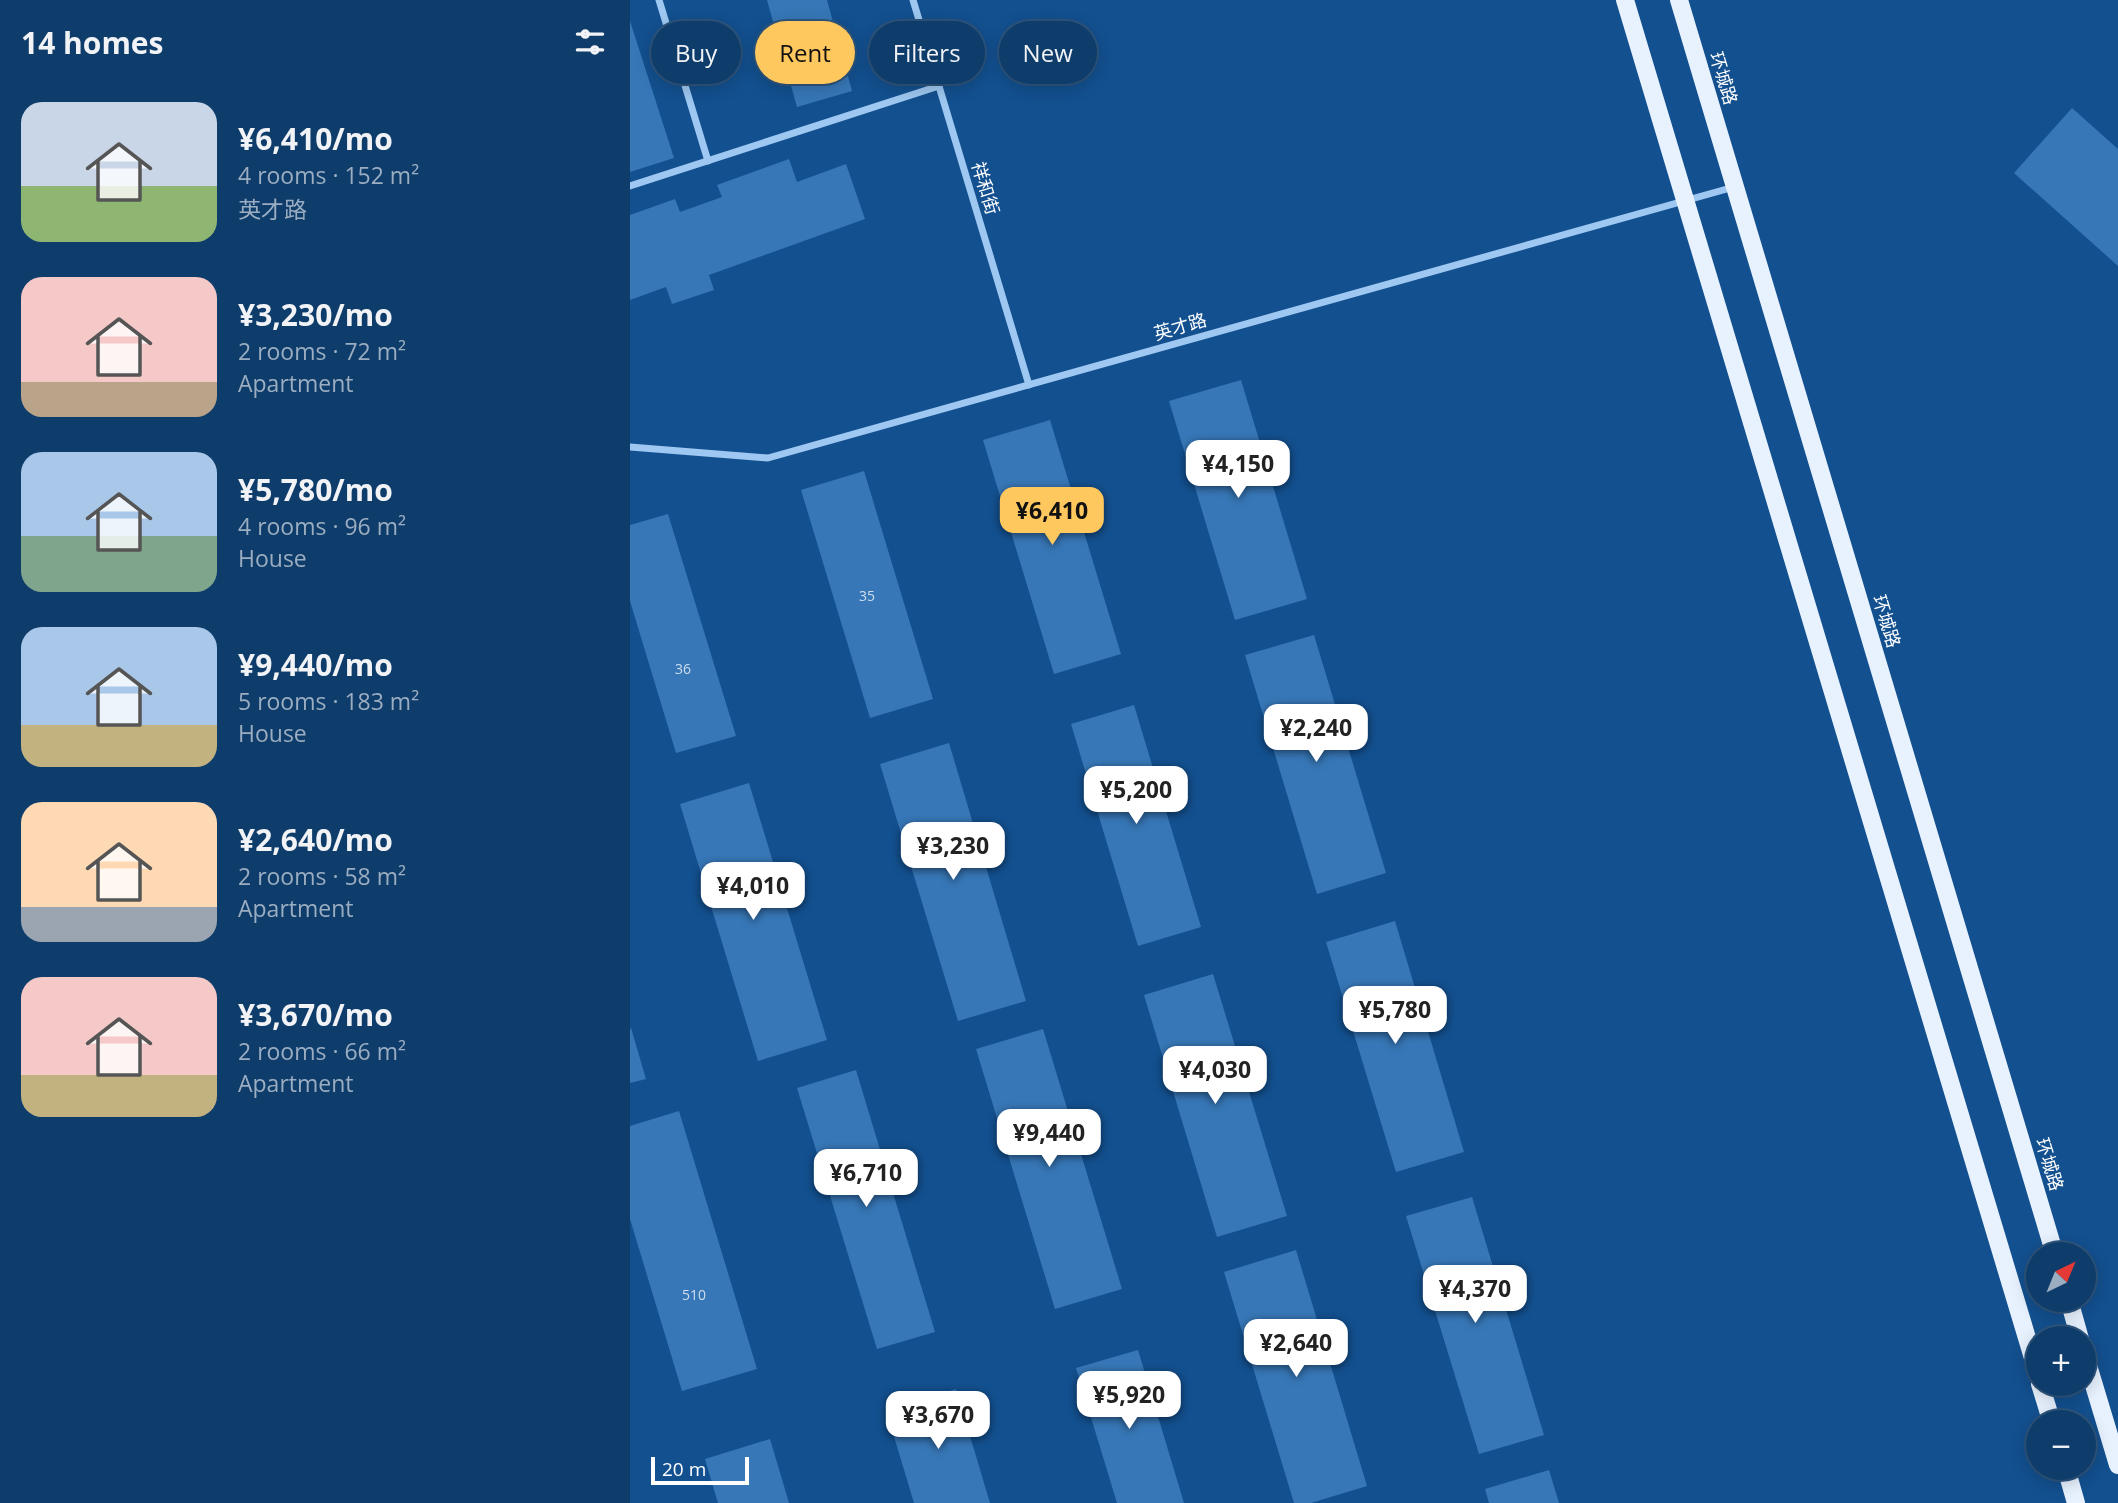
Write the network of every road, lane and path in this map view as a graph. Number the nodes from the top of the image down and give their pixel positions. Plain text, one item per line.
1 (659, 0) edge
2 (913, 0) edge
3 (1625, 0) edge
4 (1679, 0) edge
5 (939, 86) junction
6 (708, 161) junction
7 (630, 186) edge
8 (1735, 186) junction
9 (1686, 201) junction
10 (1029, 384) junction
11 (630, 447) edge
12 (2051, 1242) edge
13 (2026, 1335) edge
14 (2096, 1392) edge
15 (2118, 1465) edge
16 (2069, 1480) edge
17 (2076, 1503) edge

1 - 6 street
2 - 5 street, 祥和街
3 - 9 main road
4 - 8 main road, 环城路
5 - 6 street
5 - 10 street, 祥和街
6 - 7 street
8 - 9 street, 英才路
8 - 12 main road, 环城路
9 - 10 street, 英才路
9 - 13 main road
10 - 11 street, 英才路
14 - 15 main road
16 - 17 main road

